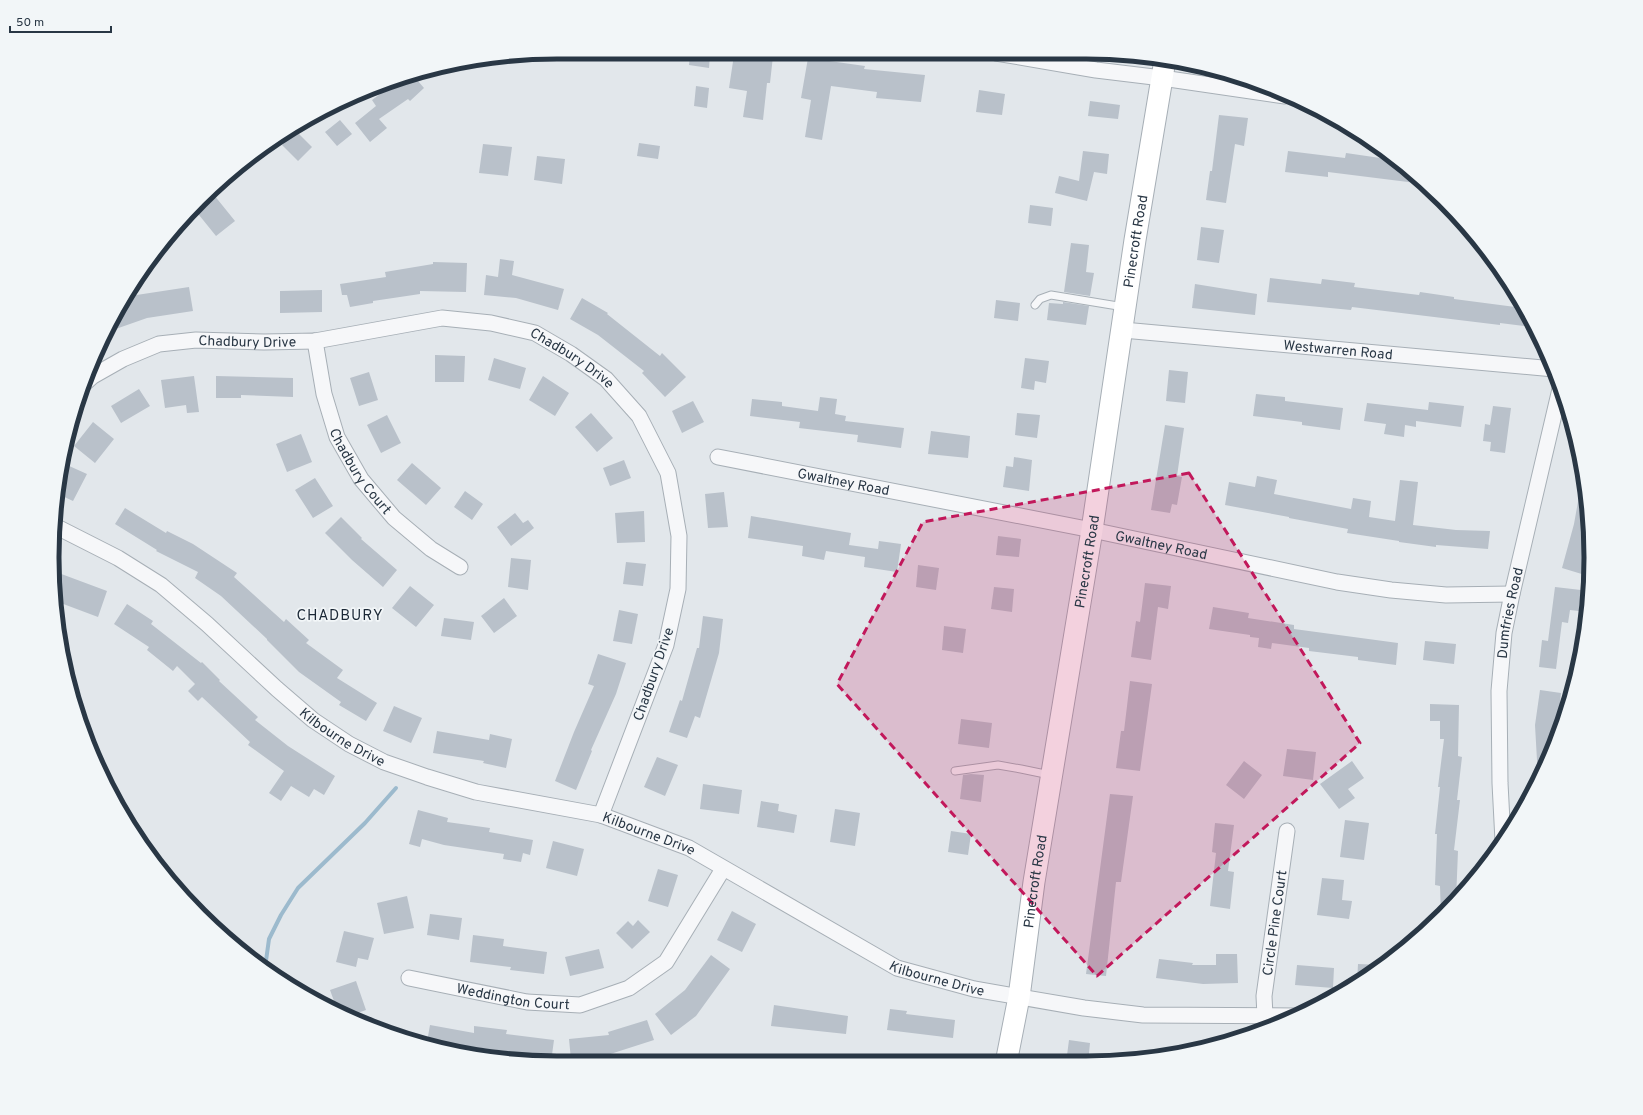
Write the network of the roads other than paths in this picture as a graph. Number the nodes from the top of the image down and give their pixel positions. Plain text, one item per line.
1 (1031, 59) edge
2 (1164, 69) edge
3 (1259, 90) edge
4 (1035, 304) dead end
5 (1126, 307) junction
6 (1123, 330) junction
7 (314, 341) junction
8 (1547, 368) edge
9 (94, 375) edge
10 (1558, 397) edge
11 (718, 457) dead end
12 (60, 528) edge
13 (1092, 530) junction
14 (460, 567) dead end
15 (1512, 594) junction
16 (955, 771) dead end
17 (1052, 776) junction
18 (601, 815) junction
19 (1502, 830) edge
20 (1287, 831) dead end
21 (723, 868) junction
22 (409, 978) dead end
23 (1018, 997) junction
24 (1265, 1016) junction
25 (1281, 1016) edge
26 (1007, 1056) edge

1 - 2 street
2 - 3 street
2 - 5 street, Pinecroft Road
4 - 5 lane
5 - 6 street, Pinecroft Road
6 - 8 street, Westwarren Road
6 - 13 street, Pinecroft Road
7 - 9 street, Chadbury Drive
7 - 14 street, Chadbury Court
7 - 18 street, Chadbury Drive
10 - 15 street, Dumfries Road
11 - 13 street, Gwaltney Road
12 - 18 street, Kilbourne Drive
13 - 15 street, Gwaltney Road
13 - 17 street, Pinecroft Road
15 - 19 street, Dumfries Road
16 - 17 lane
17 - 23 street, Pinecroft Road
18 - 21 street, Kilbourne Drive
20 - 24 street, Circle Pine Court
21 - 22 street, Weddington Court
21 - 23 street, Kilbourne Drive
23 - 24 street, Kilbourne Drive
23 - 26 street, Pinecroft Road
24 - 25 street, Kilbourne Drive

